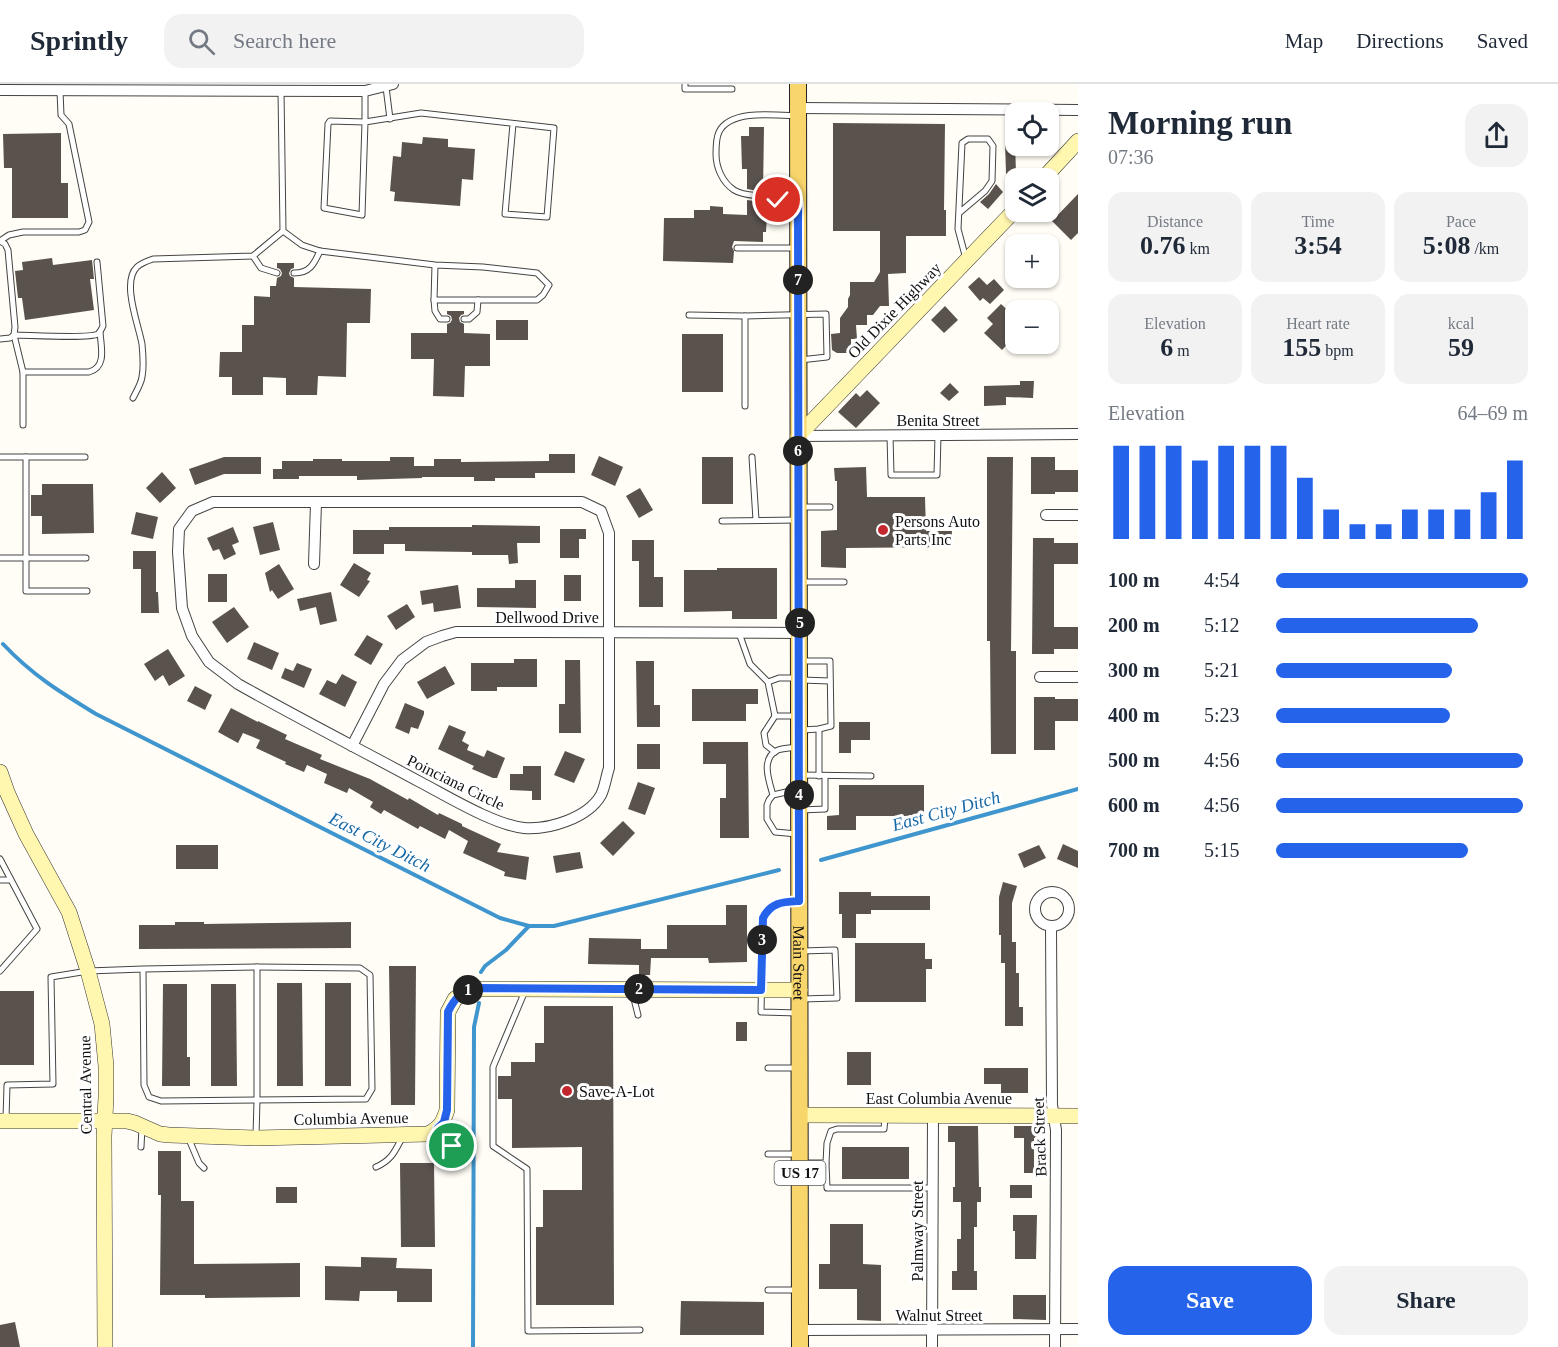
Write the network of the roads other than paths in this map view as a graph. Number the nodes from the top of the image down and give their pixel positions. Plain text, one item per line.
1 (685, 84) edge
2 (798, 84) edge
3 (389, 85) edge
4 (31, 87) edge
5 (108, 87) edge
6 (230, 87) edge
7 (732, 89) dead end
8 (0, 90) edge
9 (60, 91) junction
10 (281, 91) junction
11 (365, 91) junction
12 (1078, 110) edge
13 (798, 112) junction
14 (390, 119) junction
15 (365, 122) junction
16 (513, 124) junction
17 (1078, 141) edge
18 (1053, 168) edge
19 (798, 204) junction
20 (959, 213) junction
21 (1005, 219) edge
22 (283, 231) junction
23 (0, 241) edge
24 (737, 248) dead end
25 (798, 248) junction
26 (320, 251) junction
27 (253, 256) junction
28 (966, 260) junction
29 (97, 262) dead end
30 (435, 265) junction
31 (277, 273) dead end
32 (294, 273) dead end
33 (434, 300) junction
34 (478, 300) junction
35 (689, 315) dead end
36 (745, 316) junction
37 (798, 316) junction
38 (447, 319) dead end
39 (464, 319) dead end
40 (100, 332) junction
41 (14, 335) junction
42 (0, 339) edge
43 (798, 360) junction
44 (23, 372) junction
45 (133, 398) dead end
46 (745, 406) dead end
47 (23, 425) dead end
48 (1078, 434) edge
49 (890, 435) junction
50 (938, 435) junction
51 (798, 436) junction
52 (0, 457) edge
53 (26, 457) junction
54 (85, 457) dead end
55 (752, 457) dead end
56 (316, 503) junction
57 (830, 507) dead end
58 (799, 514) junction
59 (1078, 515) edge
60 (1046, 516) dead end
61 (756, 520) junction
62 (722, 521) dead end
63 (0, 558) edge
64 (26, 558) junction
65 (86, 558) dead end
66 (315, 564) dead end
67 (799, 582) junction
68 (844, 582) dead end
69 (87, 591) dead end
70 (609, 631) junction
71 (739, 633) junction
72 (800, 633) junction
73 (800, 673) junction
74 (1040, 677) dead end
75 (1078, 677) edge
76 (830, 681) junction
77 (768, 682) junction
78 (775, 716) junction
79 (819, 729) junction
80 (799, 731) junction
81 (352, 746) junction
82 (774, 752) junction
83 (0, 772) edge
84 (822, 776) junction
85 (871, 776) dead end
86 (799, 782) junction
87 (773, 795) junction
88 (799, 810) junction
89 (799, 834) junction
90 (0, 859) edge
91 (0, 880) edge
92 (10, 880) junction
93 (799, 901) junction
94 (1051, 926) dead end
95 (800, 951) junction
96 (257, 967) junction
97 (143, 969) junction
98 (0, 971) edge
99 (88, 971) junction
100 (526, 989) junction
101 (632, 989) junction
102 (761, 990) junction
103 (800, 1001) junction
104 (638, 1015) dead end
105 (768, 1068) dead end
106 (800, 1068) junction
107 (257, 1100) junction
108 (800, 1115) junction
109 (933, 1116) junction
110 (1054, 1116) junction
111 (1078, 1116) edge
112 (3, 1121) edge
113 (105, 1121) junction
114 (839, 1122) junction
115 (142, 1126) junction
116 (438, 1128) junction
117 (403, 1135) junction
118 (188, 1136) junction
119 (256, 1138) junction
120 (452, 1146) dead end
121 (141, 1147) dead end
122 (768, 1154) dead end
123 (800, 1159) junction
124 (826, 1163) junction
125 (376, 1167) dead end
126 (204, 1168) dead end
127 (932, 1188) junction
128 (768, 1290) dead end
129 (799, 1290) junction
130 (1055, 1329) junction
131 (1078, 1329) edge
132 (640, 1330) dead end
133 (932, 1330) junction
134 (800, 1338) edge
135 (105, 1347) edge
136 (932, 1347) edge
137 (1055, 1347) edge

1 - 7 lane
2 - 13 main road, US 17
3 - 11 street
3 - 14 lane
4 - 8 street
4 - 9 street
5 - 6 street
5 - 9 street
6 - 10 street
9 - 23 lane
10 - 11 street
10 - 22 lane
11 - 15 lane
12 - 13 street
13 - 19 main road, US 17
13 - 19 lane
14 - 15 lane
14 - 16 lane
15 - 15 lane
16 - 16 lane
17 - 18 street
19 - 25 main road, US 17
20 - 20 lane
20 - 28 lane
21 - 28 street, Old Dixie Highway
22 - 26 lane
22 - 27 lane
23 - 41 lane
24 - 25 lane
25 - 37 main road, US 17
26 - 30 lane
26 - 32 lane
27 - 31 lane
27 - 45 lane
28 - 51 street, Old Dixie Highway
29 - 40 lane
30 - 33 lane
30 - 34 lane
33 - 34 lane
33 - 38 lane
34 - 39 lane
35 - 36 lane
36 - 37 lane
36 - 46 lane
37 - 43 main road, US 17
37 - 43 lane
40 - 41 lane
40 - 44 lane
41 - 42 lane
41 - 44 lane
43 - 51 main road, US 17
44 - 47 lane
48 - 50 street, Benita Street
49 - 50 street, Benita Street
49 - 50 lane
49 - 51 street, Benita Street
51 - 58 main road, Main Street / US 17
52 - 53 lane
53 - 54 lane
53 - 64 lane
55 - 61 lane
56 - 66 street
56 - 70 street, Poinciana Circle
56 - 81 street, Poinciana Circle
57 - 58 lane
58 - 61 lane
58 - 67 main road, Main Street / US 17
59 - 60 street
61 - 62 lane
63 - 64 lane
64 - 65 lane
64 - 69 lane
67 - 68 lane
67 - 72 main road, Main Street / US 17
70 - 71 street, Dellwood Drive
70 - 81 street, Dellwood Drive
70 - 81 street, Poinciana Circle
71 - 72 street, Dellwood Drive
71 - 77 lane
72 - 73 main road, Main Street / US 17
73 - 76 lane
73 - 76 lane
73 - 77 lane
73 - 80 main road, Main Street / US 17
74 - 75 street
76 - 79 lane
77 - 78 lane
78 - 80 lane
78 - 82 lane
79 - 80 lane
79 - 84 lane
80 - 82 lane
80 - 86 main road, Main Street / US 17
82 - 87 lane
83 - 99 street, Central Avenue
84 - 85 lane
84 - 86 lane
84 - 88 lane
86 - 87 lane
86 - 88 main road, Main Street / US 17
87 - 89 lane
88 - 89 main road, Main Street / US 17
89 - 93 main road, Main Street / US 17
90 - 92 lane
91 - 92 lane
92 - 98 lane
93 - 95 main road, Main Street / US 17
93 - 102 lane
94 - 110 street, Brack Street
95 - 103 main road, Main Street / US 17
95 - 103 lane
96 - 97 lane
96 - 107 lane
96 - 107 lane
97 - 99 lane
97 - 107 lane
99 - 112 lane
99 - 113 street, Central Avenue
100 - 101 street
100 - 116 street
100 - 132 lane
101 - 102 street
101 - 104 lane
102 - 103 street
102 - 103 lane
103 - 106 main road, Main Street / US 17
105 - 106 lane
106 - 108 main road, Main Street / US 17
107 - 119 lane
108 - 114 street, East Columbia Avenue
108 - 123 main road, Main Street / US 17
109 - 110 street, East Columbia Avenue
109 - 114 street, East Columbia Avenue
109 - 127 street, Palmway Street
110 - 111 street, East Columbia Avenue
110 - 130 street, Brack Street
112 - 113 street, Columbia Avenue
113 - 115 street, Columbia Avenue
113 - 135 street, Central Avenue
114 - 124 lane
115 - 118 street, Columbia Avenue
115 - 121 lane
116 - 117 street, Columbia Avenue
116 - 120 lane
117 - 119 street, Columbia Avenue
117 - 125 lane
118 - 119 street, Columbia Avenue
118 - 126 lane
122 - 123 lane
123 - 124 lane
123 - 129 main road, Main Street / US 17
124 - 127 lane
127 - 133 street, Palmway Street
128 - 129 lane
129 - 134 main road, Main Street / US 17
130 - 131 street, Walnut Street
130 - 133 street, Walnut Street
130 - 137 street, Brack Street
133 - 134 street, Walnut Street
133 - 136 street, Palmway Street

